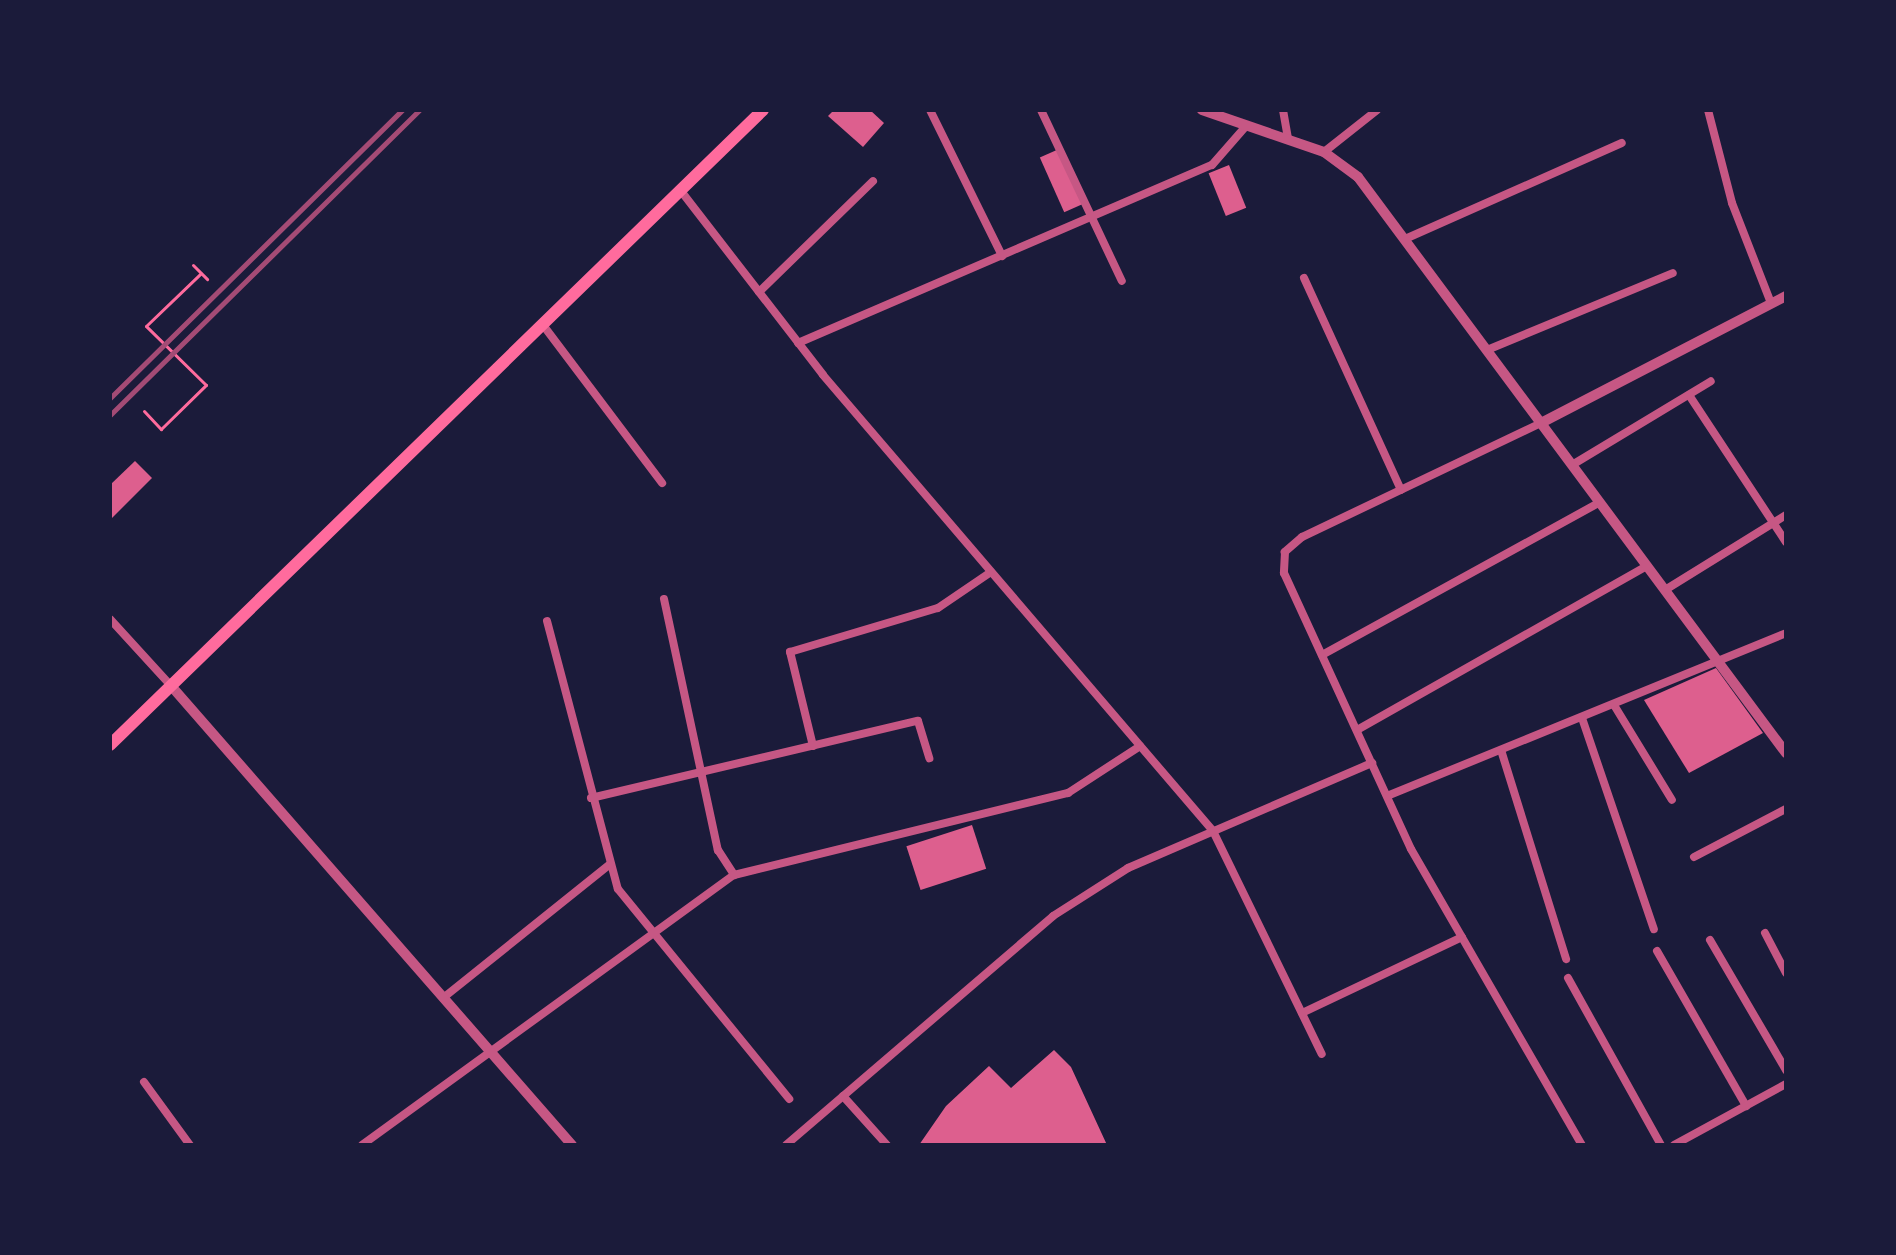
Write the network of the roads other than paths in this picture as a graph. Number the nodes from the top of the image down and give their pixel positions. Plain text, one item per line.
1 (763, 110) edge
2 (930, 110) edge
3 (1041, 110) edge
4 (1202, 110) edge
5 (1283, 110) edge
6 (1377, 110) edge
7 (1708, 110) edge
8 (1246, 126) junction
9 (1288, 137) junction
10 (1622, 143) dead end
11 (1324, 152) junction
12 (873, 181) dead end
13 (681, 191) junction
14 (1096, 215) junction
15 (1405, 239) junction
16 (1002, 256) junction
17 (1673, 273) dead end
18 (1304, 278) dead end
19 (1122, 281) dead end
20 (759, 292) junction
21 (1786, 296) edge
22 (1771, 303) junction
23 (543, 325) junction
24 (798, 343) junction
25 (1487, 350) junction
26 (1711, 381) dead end
27 (1689, 395) junction
28 (1541, 423) junction
29 (1572, 465) junction
30 (662, 483) dead end
31 (1401, 490) junction
32 (1600, 502) junction
33 (1786, 515) edge
34 (1774, 523) junction
35 (1786, 542) edge
36 (1647, 566) junction
37 (991, 572) junction
38 (1665, 590) junction
39 (664, 599) dead end
40 (110, 619) edge
41 (547, 621) dead end
42 (1786, 633) edge
43 (1322, 655) junction
44 (1719, 662) junction
45 (173, 688) junction
46 (1614, 705) junction
47 (1582, 718) junction
48 (1357, 730) junction
49 (110, 745) edge
50 (813, 746) junction
51 (1140, 746) junction
52 (1501, 750) junction
53 (1786, 753) edge
54 (929, 758) dead end
55 (1372, 763) junction
56 (701, 772) junction
57 (1387, 796) junction
58 (591, 798) junction
59 (1672, 800) dead end
60 (1786, 809) edge
61 (1213, 831) junction
62 (1694, 857) dead end
63 (610, 864) junction
64 (734, 875) junction
65 (1654, 929) dead end
66 (1765, 933) dead end
67 (1462, 937) junction
68 (651, 938) junction
69 (1710, 940) dead end
70 (1657, 951) dead end
71 (1566, 959) dead end
72 (1786, 973) edge
73 (1568, 978) dead end
74 (443, 998) junction
75 (1302, 1013) junction
76 (1322, 1054) dead end
77 (494, 1055) junction
78 (1786, 1070) edge
79 (144, 1082) dead end
80 (1786, 1084) edge
81 (843, 1096) junction
82 (789, 1099) dead end
83 (1746, 1106) junction
84 (190, 1145) edge
85 (362, 1145) edge
86 (572, 1145) edge
87 (786, 1145) edge
88 (887, 1145) edge
89 (1582, 1145) edge
90 (1661, 1145) edge
91 (1674, 1145) edge

1 - 13 main road
2 - 16 street
3 - 14 street
4 - 8 street
5 - 9 street
6 - 11 street
7 - 22 street
8 - 9 street
8 - 14 street
9 - 11 street
10 - 15 street
11 - 15 street
12 - 20 street
13 - 20 street
13 - 23 main road
14 - 16 street
14 - 19 street
15 - 25 street
16 - 24 street
17 - 25 street
18 - 31 street
20 - 24 street
21 - 22 street
22 - 28 street
23 - 30 street
23 - 45 main road
24 - 37 street
25 - 28 street
26 - 27 street
27 - 29 street
27 - 34 street
28 - 29 street
28 - 31 street
29 - 32 street
31 - 43 street
32 - 36 street
32 - 43 street
33 - 34 street
34 - 35 street
34 - 38 street
36 - 38 street
36 - 48 street
37 - 50 street
37 - 51 street
38 - 44 street
39 - 56 street
40 - 45 street
41 - 58 street
42 - 44 street
43 - 48 street
44 - 46 street
44 - 53 street
45 - 49 main road
45 - 74 street
46 - 47 street
46 - 59 street
47 - 52 street
47 - 65 street
48 - 55 street
50 - 54 street
50 - 56 street
51 - 61 street
51 - 64 street
52 - 57 street
52 - 71 street
55 - 57 street
55 - 61 street
56 - 58 street
56 - 64 street
57 - 67 street
58 - 63 street
60 - 62 street
61 - 75 street
61 - 81 street
63 - 68 street
63 - 74 street
64 - 68 street
66 - 72 street
67 - 75 street
67 - 89 street
68 - 77 street
68 - 82 street
69 - 78 street
70 - 83 street
73 - 90 street
74 - 77 street
75 - 76 street
77 - 85 street
77 - 86 street
79 - 84 street
80 - 83 street
81 - 87 street
81 - 88 street
83 - 91 street

